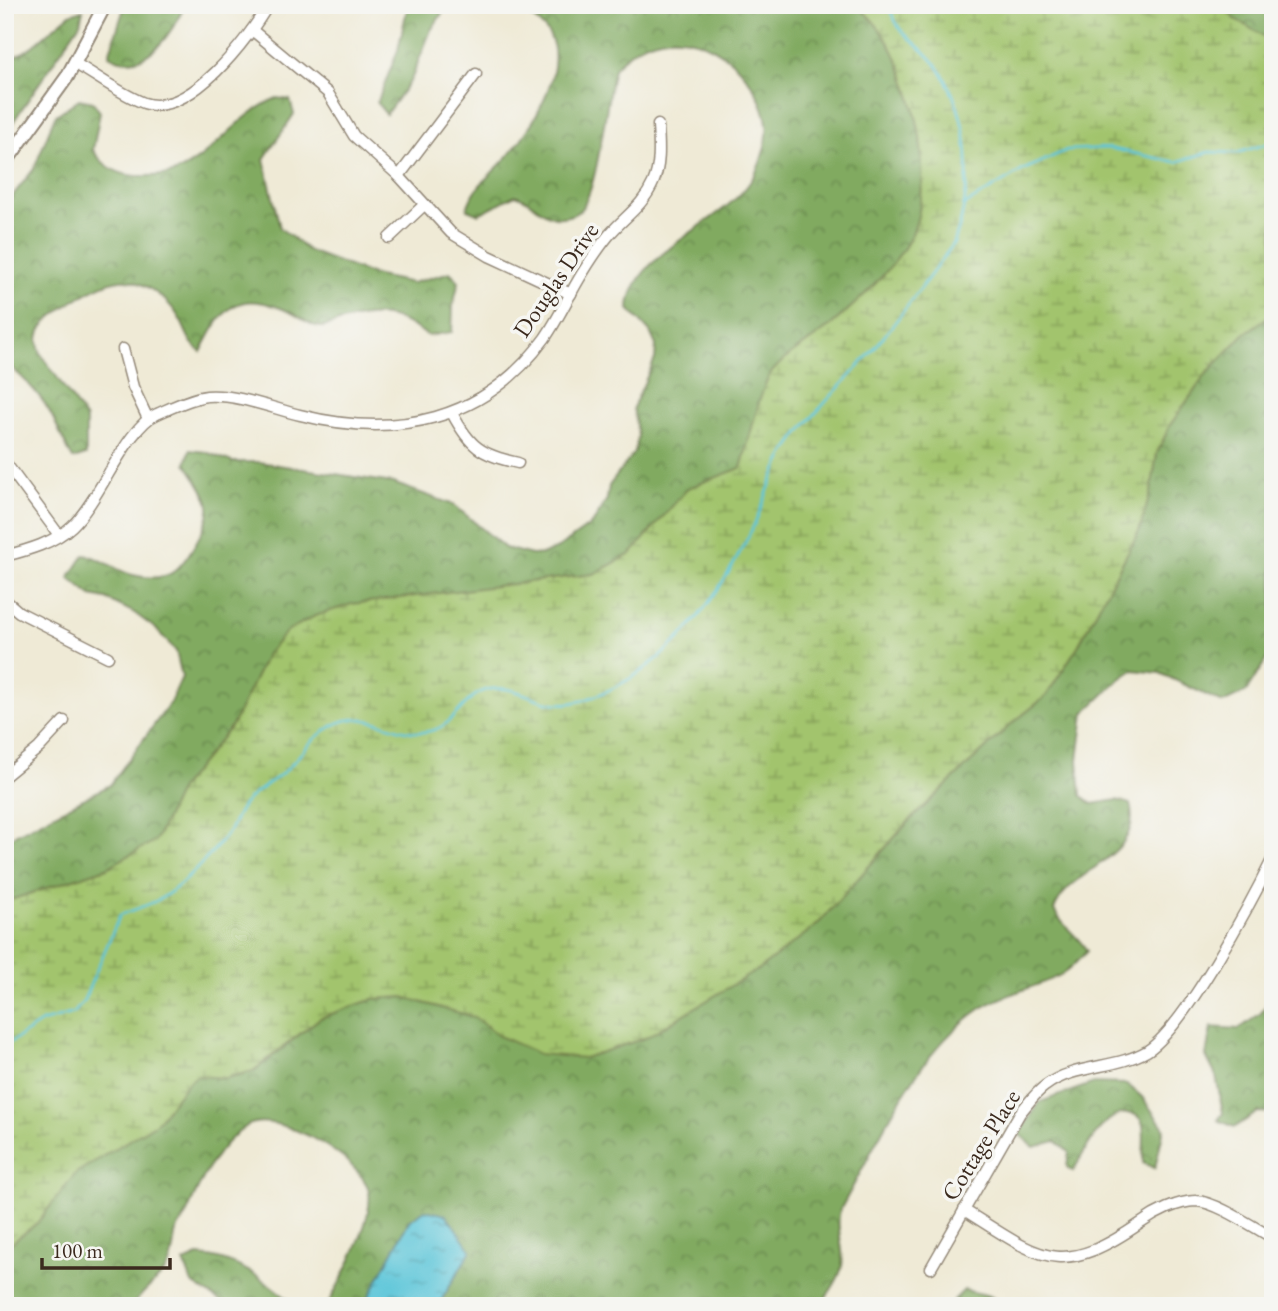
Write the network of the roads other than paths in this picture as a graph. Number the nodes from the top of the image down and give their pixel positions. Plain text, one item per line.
1 (105, 5) edge
2 (268, 5) edge
3 (253, 30) junction
4 (74, 62) junction
5 (476, 74) dead end
6 (658, 125) dead end
7 (5, 163) edge
8 (399, 176) junction
9 (424, 205) junction
10 (389, 238) dead end
11 (571, 294) junction
12 (123, 349) dead end
13 (452, 413) junction
14 (148, 419) junction
15 (5, 462) edge
16 (518, 463) dead end
17 (59, 535) junction
18 (5, 556) edge
19 (5, 600) edge
20 (108, 657) dead end
21 (64, 720) dead end
22 (5, 776) edge
23 (1273, 858) edge
24 (964, 1210) junction
25 (1273, 1238) edge
26 (931, 1268) dead end

1 - 4 street
2 - 3 street
3 - 4 street
3 - 8 street
4 - 7 street
5 - 8 street
6 - 11 street, Douglas Drive
8 - 9 street
9 - 10 street
9 - 11 street
11 - 13 street, Douglas Drive
12 - 14 street
13 - 14 street, Douglas Drive
13 - 16 street
14 - 17 street
15 - 17 street
17 - 18 street
19 - 20 street
21 - 22 street
23 - 24 street, Cottage Place
24 - 25 street
24 - 26 street, Cottage Place

